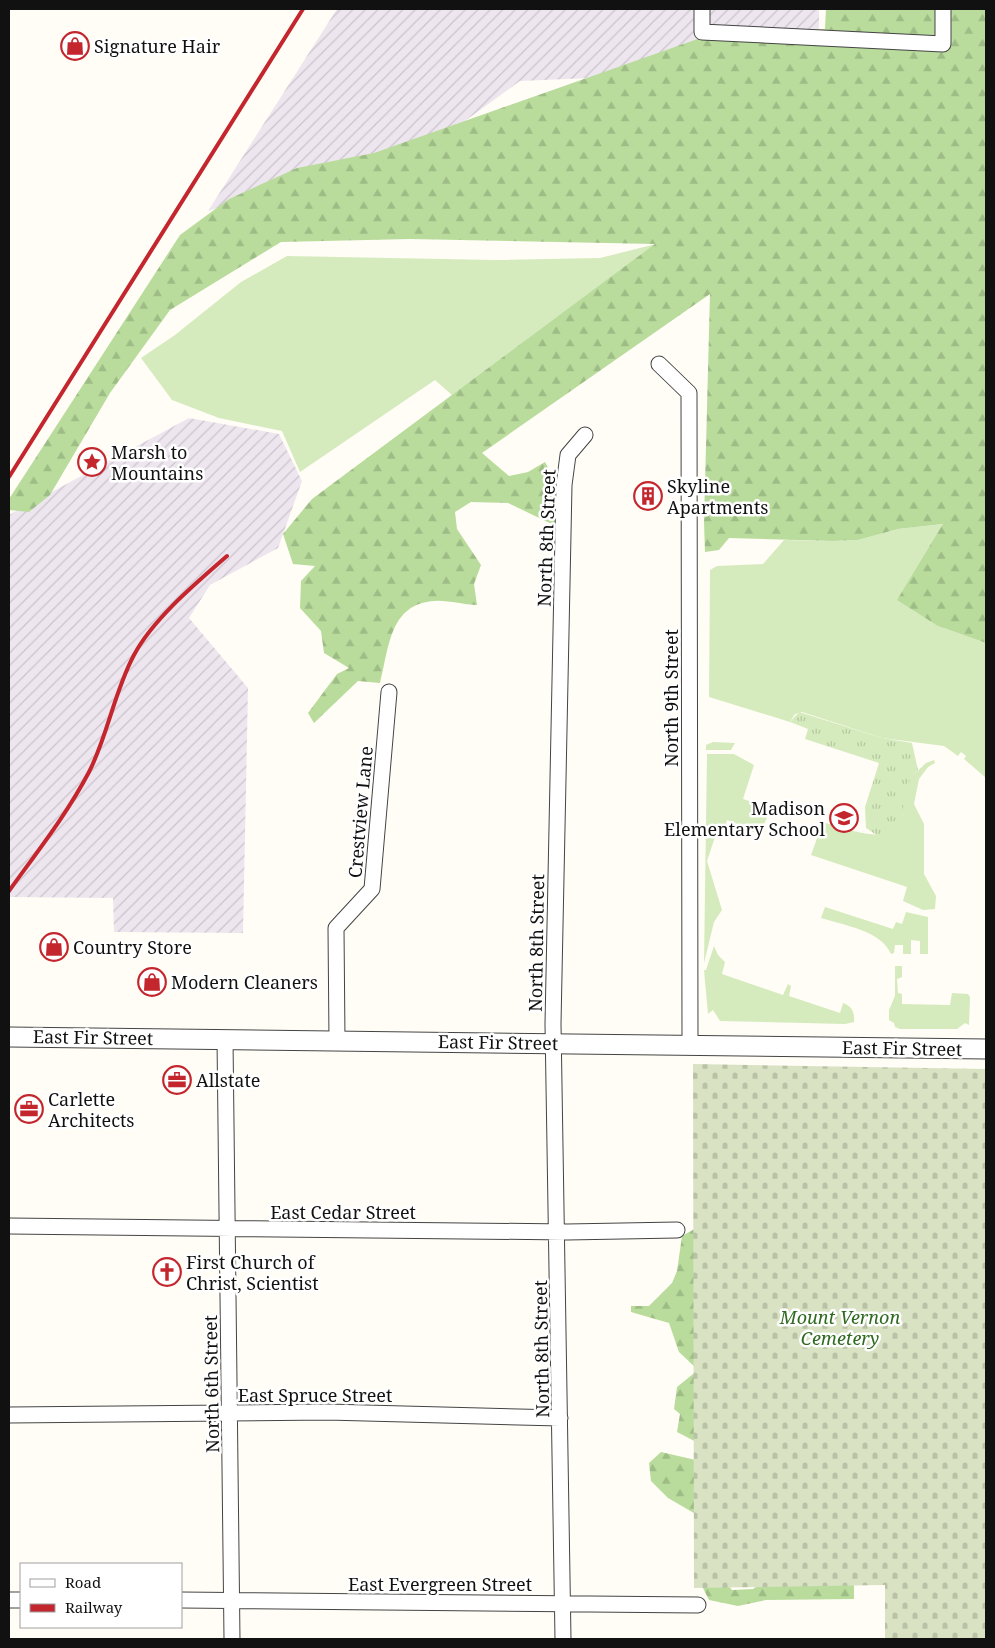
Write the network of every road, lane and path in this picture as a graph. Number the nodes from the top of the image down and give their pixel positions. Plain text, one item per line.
1 (702, 9) edge
2 (943, 9) edge
3 (659, 364) dead end
4 (586, 435) dead end
5 (389, 692) dead end
6 (9, 1036) edge
7 (224, 1039) junction
8 (337, 1040) junction
9 (553, 1043) junction
10 (690, 1045) junction
11 (986, 1049) edge
12 (9, 1226) edge
13 (227, 1230) junction
14 (677, 1230) dead end
15 (557, 1232) junction
16 (230, 1413) junction
17 (9, 1415) edge
18 (560, 1418) junction
19 (182, 1600) edge
20 (231, 1601) junction
21 (563, 1604) junction
22 (698, 1605) dead end
23 (232, 1639) edge
24 (563, 1639) edge

1 - 2 street
3 - 10 street, North 9th Street
4 - 9 street, North 8th Street
5 - 8 street, Crestview Lane
6 - 7 street, East Fir Street
7 - 8 street, East Fir Street
7 - 13 street, North 6th Street
8 - 9 street, East Fir Street
9 - 10 street, East Fir Street
9 - 15 street, North 8th Street
10 - 11 street, East Fir Street
12 - 13 street, East Cedar Street
13 - 15 street, East Cedar Street
13 - 16 street, North 6th Street
14 - 15 street, East Cedar Street
15 - 18 street, North 8th Street
16 - 17 street, East Spruce Street
16 - 18 street, East Spruce Street
16 - 20 street, North 6th Street
18 - 21 street, North 8th Street
19 - 20 street, East Evergreen Street
20 - 21 street, East Evergreen Street
20 - 23 street, North 6th Street
21 - 22 street, East Evergreen Street
21 - 24 street, North 8th Street

